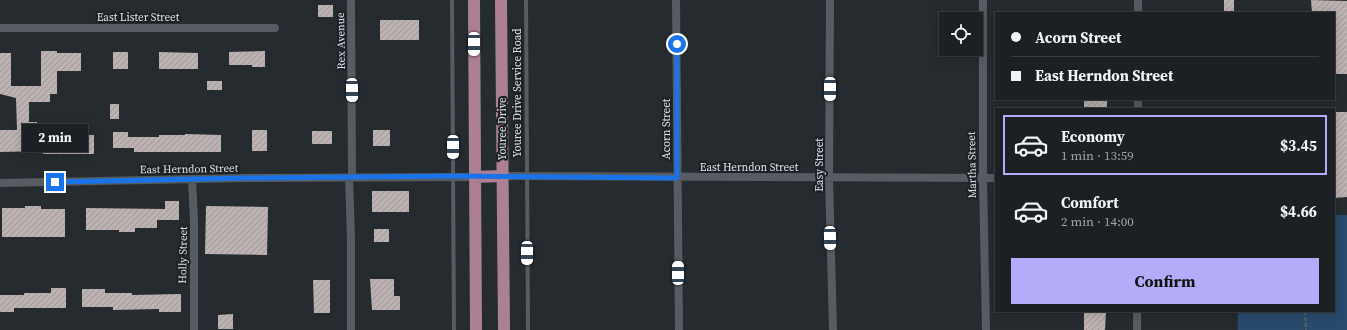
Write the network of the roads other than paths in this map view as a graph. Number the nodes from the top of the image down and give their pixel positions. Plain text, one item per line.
1 (351, 0) edge
2 (452, 0) edge
3 (474, 0) edge
4 (501, 0) edge
5 (526, 0) edge
6 (676, 0) edge
7 (830, 0) edge
8 (983, 0) edge
9 (1138, 0) edge
10 (1138, 12) edge
11 (0, 28) edge
12 (275, 28) dead end
13 (453, 176) junction
14 (475, 176) junction
15 (502, 176) junction
16 (526, 176) junction
17 (350, 178) junction
18 (677, 178) junction
19 (830, 178) junction
20 (983, 178) junction
21 (995, 178) edge
22 (192, 180) junction
23 (0, 182) edge
24 (1137, 312) edge
25 (194, 330) edge
26 (351, 330) edge
27 (454, 330) edge
28 (476, 330) edge
29 (504, 330) edge
30 (528, 330) edge
31 (679, 330) edge
32 (833, 330) edge
33 (986, 330) edge
34 (1137, 330) edge

1 - 17 street, Rex Avenue
2 - 13 lane
3 - 14 main road
4 - 15 main road, Youree Drive
5 - 16 lane, Youree Drive Service Road
6 - 18 street, Acorn Street
7 - 19 street, Easy Street
8 - 20 street, Martha Street
9 - 10 street
11 - 12 street, East Lister Street
13 - 14 street, East Herndon Street
13 - 17 street, East Herndon Street
13 - 27 lane
14 - 15 main road
14 - 28 main road
15 - 16 street, East Herndon Street
15 - 29 main road, Youree Drive
16 - 18 street, East Herndon Street
16 - 30 lane, Youree Drive Service Road
17 - 22 street, East Herndon Street
17 - 26 street, Rex Avenue
18 - 19 street, East Herndon Street
18 - 31 street, Acorn Street
19 - 20 street, East Herndon Street
19 - 32 street, Easy Street
20 - 21 street, East Herndon Street
20 - 33 street, Martha Street
22 - 23 street, East Herndon Street
22 - 25 street, Holly Street
24 - 34 street

